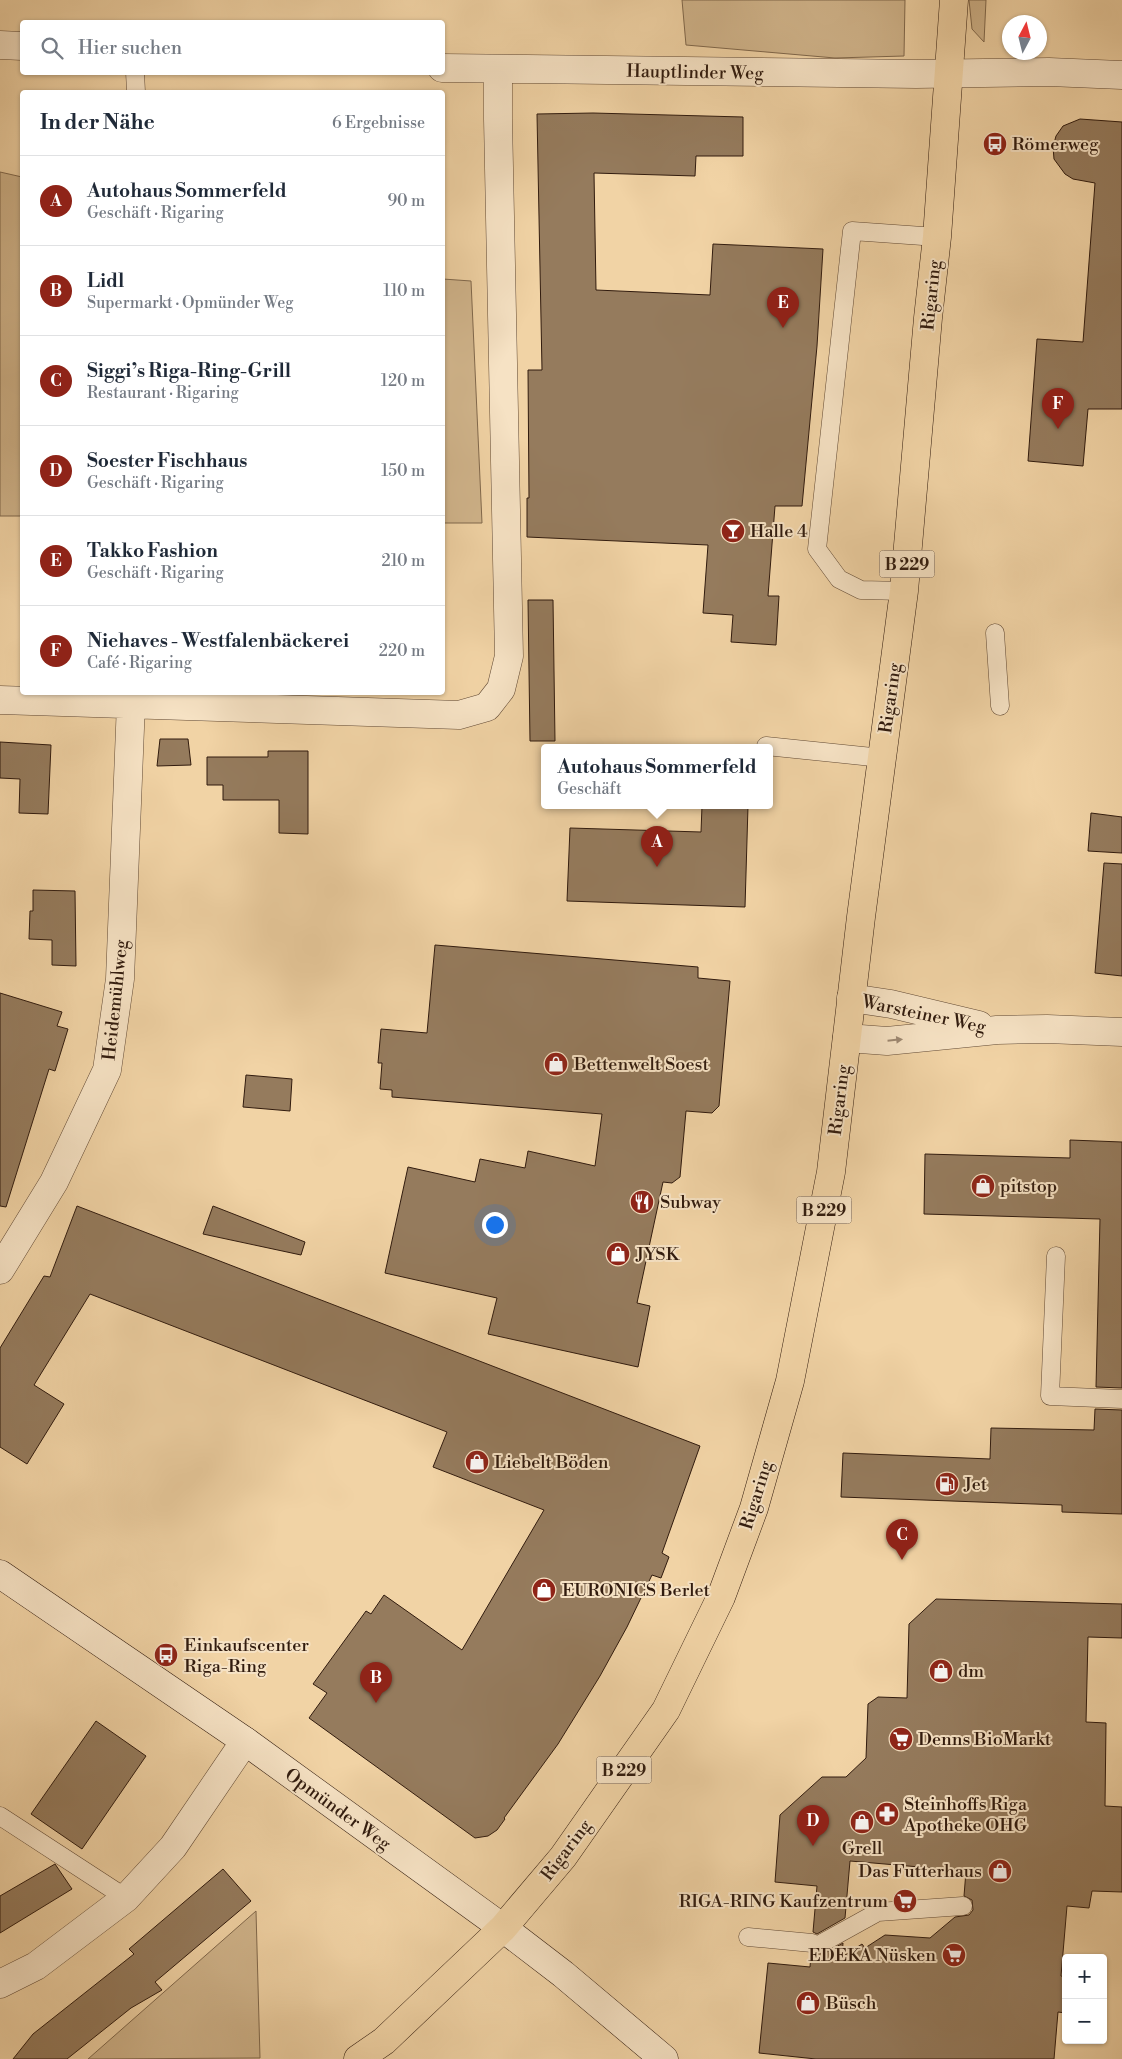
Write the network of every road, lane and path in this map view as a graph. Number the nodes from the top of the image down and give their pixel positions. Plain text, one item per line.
1 (954, 0) edge
2 (0, 45) edge
3 (20, 46) edge
4 (445, 68) edge
5 (498, 70) junction
6 (948, 73) junction
7 (135, 75) edge
8 (1122, 75) edge
9 (136, 90) edge
10 (937, 237) junction
11 (904, 592) junction
12 (995, 633) dead end
13 (0, 700) edge
14 (131, 703) junction
15 (1000, 706) dead end
16 (773, 747) edge
17 (882, 758) junction
18 (851, 998) junction
19 (997, 1030) junction
20 (1122, 1032) edge
21 (847, 1038) junction
22 (1056, 1256) dead end
23 (0, 1270) edge
24 (1122, 1399) edge
25 (0, 1574) edge
26 (245, 1742) junction
27 (0, 1816) edge
28 (126, 1898) junction
29 (963, 1906) dead end
30 (503, 1928) junction
31 (748, 1937) dead end
32 (0, 1984) edge
33 (358, 2059) edge
34 (664, 2059) edge

1 - 6 main road, Rigaring / B 229
2 - 3 street
4 - 5 street, Hauptlinder Weg
5 - 6 street, Hauptlinder Weg
5 - 14 street
6 - 8 street
6 - 10 main road, Rigaring / B 229
7 - 9 lane
10 - 11 main road, Rigaring / B 229
10 - 11 lane
11 - 17 main road, Rigaring / B 229
12 - 15 lane
13 - 14 street
14 - 23 street, Heidemühlweg
16 - 17 lane
17 - 18 main road, Rigaring / B 229
18 - 19 street, Warsteiner Weg
18 - 21 main road, Rigaring / B 229
19 - 20 street, Warsteiner Weg
21 -> 19 street, Warsteiner Weg
21 - 30 main road, Rigaring / B 229
22 - 24 lane
25 - 26 street, Opmünder Weg
26 - 28 street
26 - 30 street, Opmünder Weg
27 - 28 lane
28 - 32 street
29 - 31 lane
30 - 33 main road, Rigaring / B 229
30 - 34 street, Opmünder Weg

